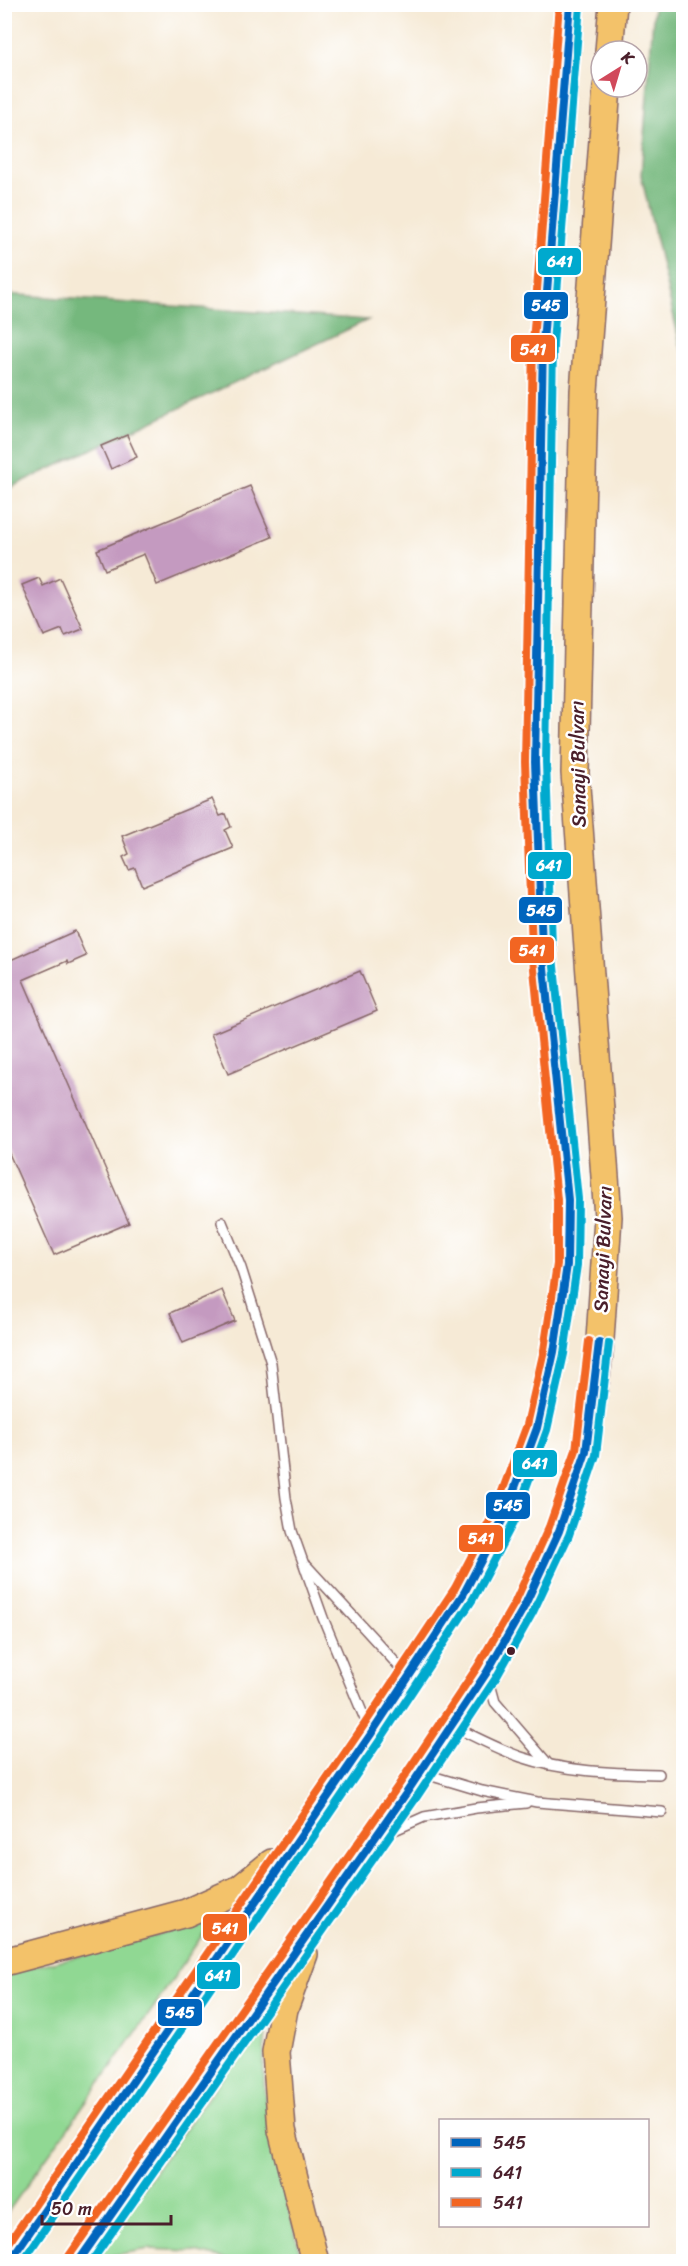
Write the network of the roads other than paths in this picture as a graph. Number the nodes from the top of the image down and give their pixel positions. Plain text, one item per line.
1 (570, 4) edge
2 (613, 4) edge
3 (610, 39) edge
4 (605, 99) edge
5 (222, 1222) dead end
6 (304, 1562) junction
7 (487, 1672) junction
8 (408, 1677) junction
9 (451, 1725) junction
10 (370, 1734) junction
11 (549, 1765) junction
12 (420, 1772) junction
13 (658, 1774) dead end
14 (537, 1802) junction
15 (662, 1812) dead end
16 (374, 1838) junction
17 (296, 1843) junction
18 (317, 1918) junction
19 (4, 1962) edge
20 (9, 2262) edge
21 (78, 2262) edge
22 (315, 2262) edge

1 - 8 main road, Sanayi Bulvarı
2 - 3 main road
4 - 7 main road, Sanayi Bulvarı
5 - 6 lane
6 - 8 lane
6 - 10 lane
7 - 9 main road, Sanayi Bulvarı
7 - 11 lane
8 - 10 main road, Sanayi Bulvarı
9 - 11 lane
9 - 12 main road, Sanayi Bulvarı
10 - 17 main road, Sanayi Bulvarı
11 - 13 lane
12 - 14 lane
12 - 16 main road, Sanayi Bulvarı
14 - 15 lane
14 - 16 lane
16 - 18 main road, Sanayi Bulvarı
17 - 19 main road
17 - 20 main road, Sanayi Bulvarı
18 - 21 main road, Sanayi Bulvarı
18 - 22 main road

